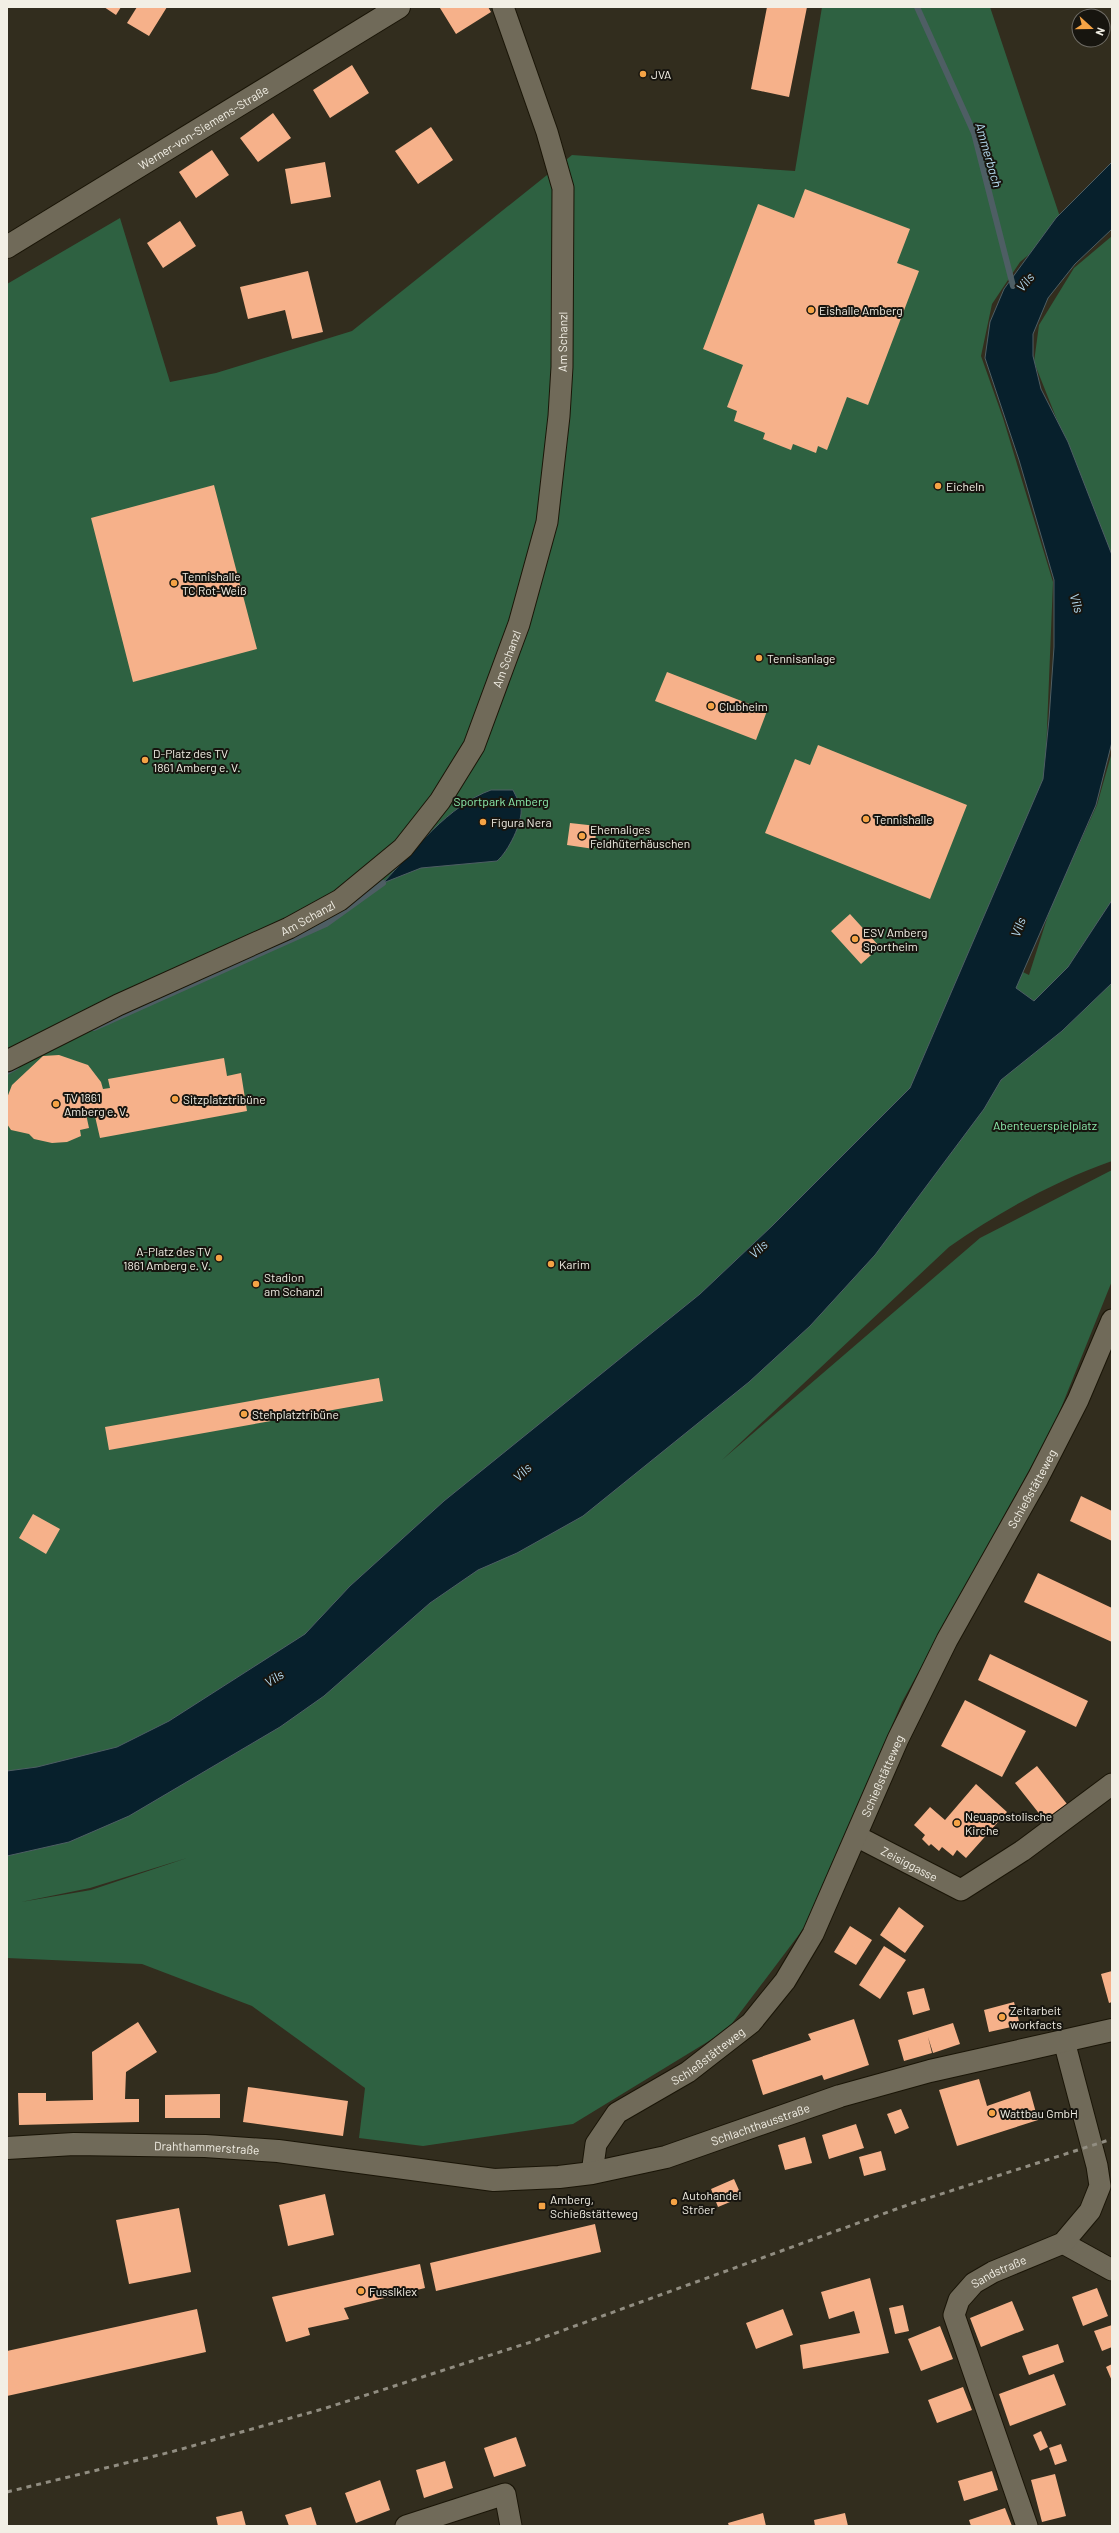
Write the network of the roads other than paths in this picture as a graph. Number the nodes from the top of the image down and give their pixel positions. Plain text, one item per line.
1 (399, 7) edge
2 (502, 7) edge
3 (7, 247) edge
4 (7, 1060) edge
5 (1112, 1320) edge
6 (1112, 1784) edge
7 (858, 1836) junction
8 (1112, 2030) edge
9 (1064, 2041) junction
10 (7, 2148) edge
11 (405, 2169) joint
12 (592, 2173) junction
13 (1106, 2185) edge
14 (1063, 2243) junction
15 (1112, 2270) edge
16 (406, 2526) edge
17 (511, 2526) edge
18 (1027, 2526) edge

1 - 3 main road, Werner-von-Siemens-Straße
2 - 4 street, Am Schanzl
5 - 7 street, Schießstätteweg
6 - 7 street, Zeisiggasse
7 - 12 street, Schießstätteweg
8 - 9 main road, Schlachthausstraße
9 - 12 main road, Schlachthausstraße
9 - 13 street, Sandstraße
10 - 11 main road, Drahthammerstraße
11 - 12 main road, Schlachthausstraße
13 - 14 street, Sandstraße
14 - 15 street
14 - 18 street, Sandstraße
16 - 17 street

